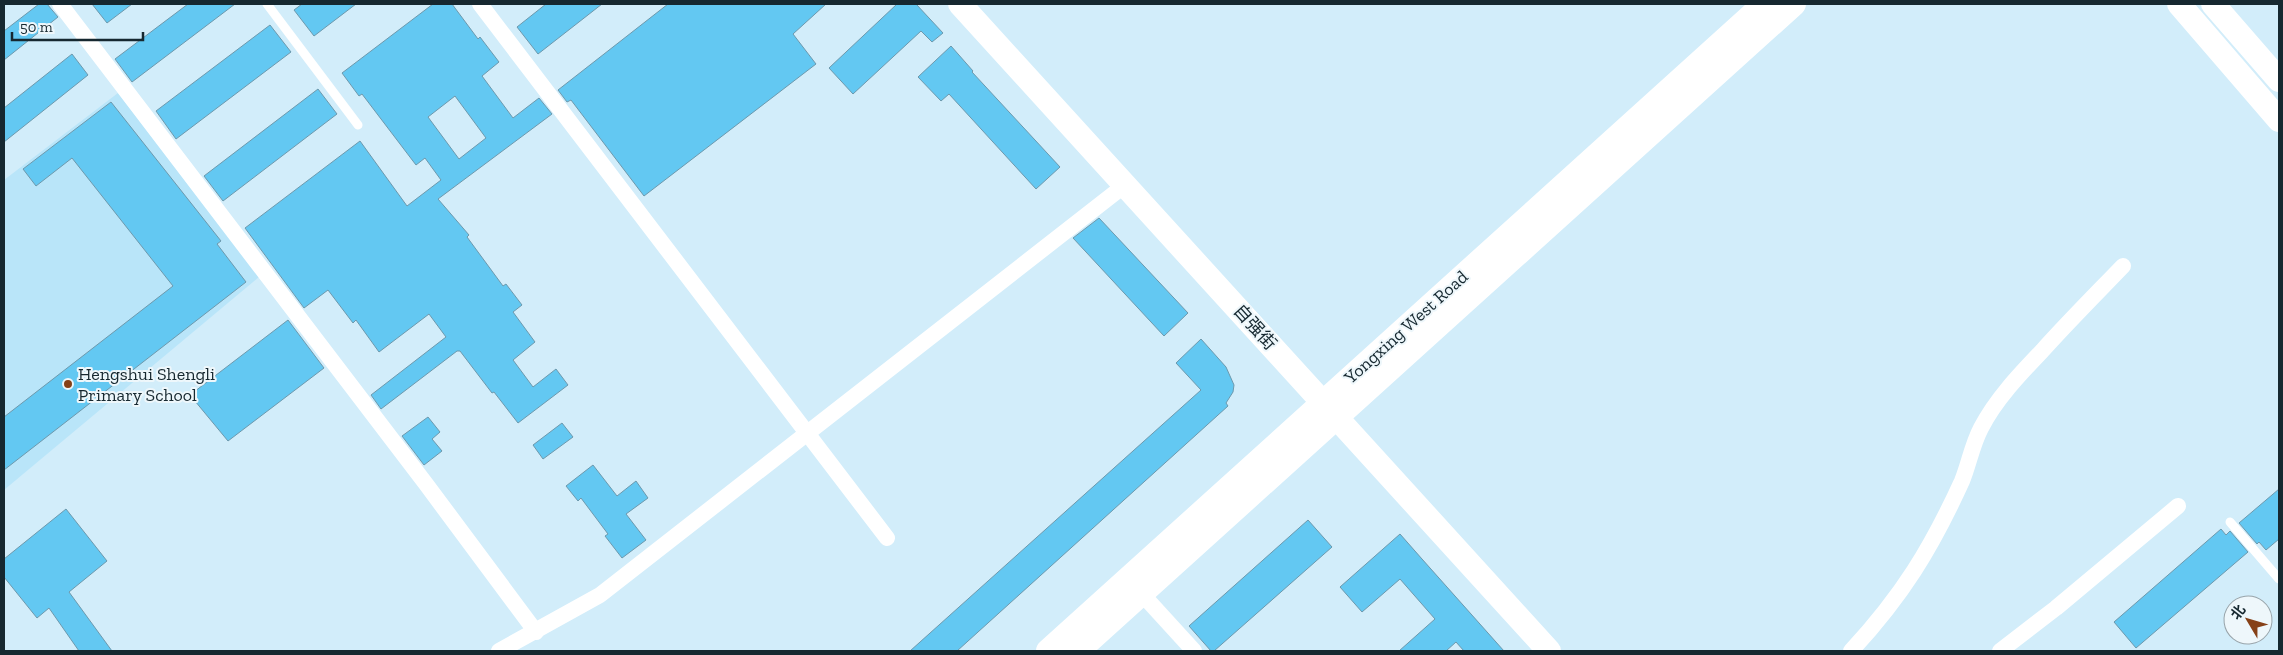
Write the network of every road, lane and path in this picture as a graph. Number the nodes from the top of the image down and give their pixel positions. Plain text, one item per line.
1 (60, 4) edge
2 (267, 4) edge
3 (480, 4) edge
4 (960, 4) edge
5 (1764, 4) edge
6 (1794, 4) edge
7 (2179, 4) edge
8 (2213, 4) edge
9 (2279, 80) edge
10 (2279, 120) edge
11 (358, 125) dead end
12 (1125, 185) junction
13 (2123, 266) dead end
14 (1330, 410) junction
15 (807, 431) junction
16 (2178, 506) dead end
17 (2230, 522) dead end
18 (888, 538) dead end
19 (2279, 579) edge
20 (1142, 594) junction
21 (536, 632) junction
22 (499, 651) edge
23 (1048, 651) edge
24 (1078, 651) edge
25 (1194, 651) edge
26 (1549, 651) edge
27 (1851, 651) edge
28 (2000, 651) edge

1 - 21 street
2 - 11 lane
3 - 15 street
4 - 12 main road, 自强街
5 - 14 main road, Yongxing West Road
6 - 14 main road, Yongxing West Road
7 - 10 main road
8 - 9 main road
12 - 14 main road, 自强街
12 - 15 street
13 - 27 street
14 - 20 main road, Yongxing West Road
14 - 23 main road, Yongxing West Road
14 - 26 main road, 自强街
15 - 18 street
15 - 21 street
16 - 28 street
17 - 19 lane
20 - 24 main road, Yongxing West Road
20 - 25 street
21 - 22 street

